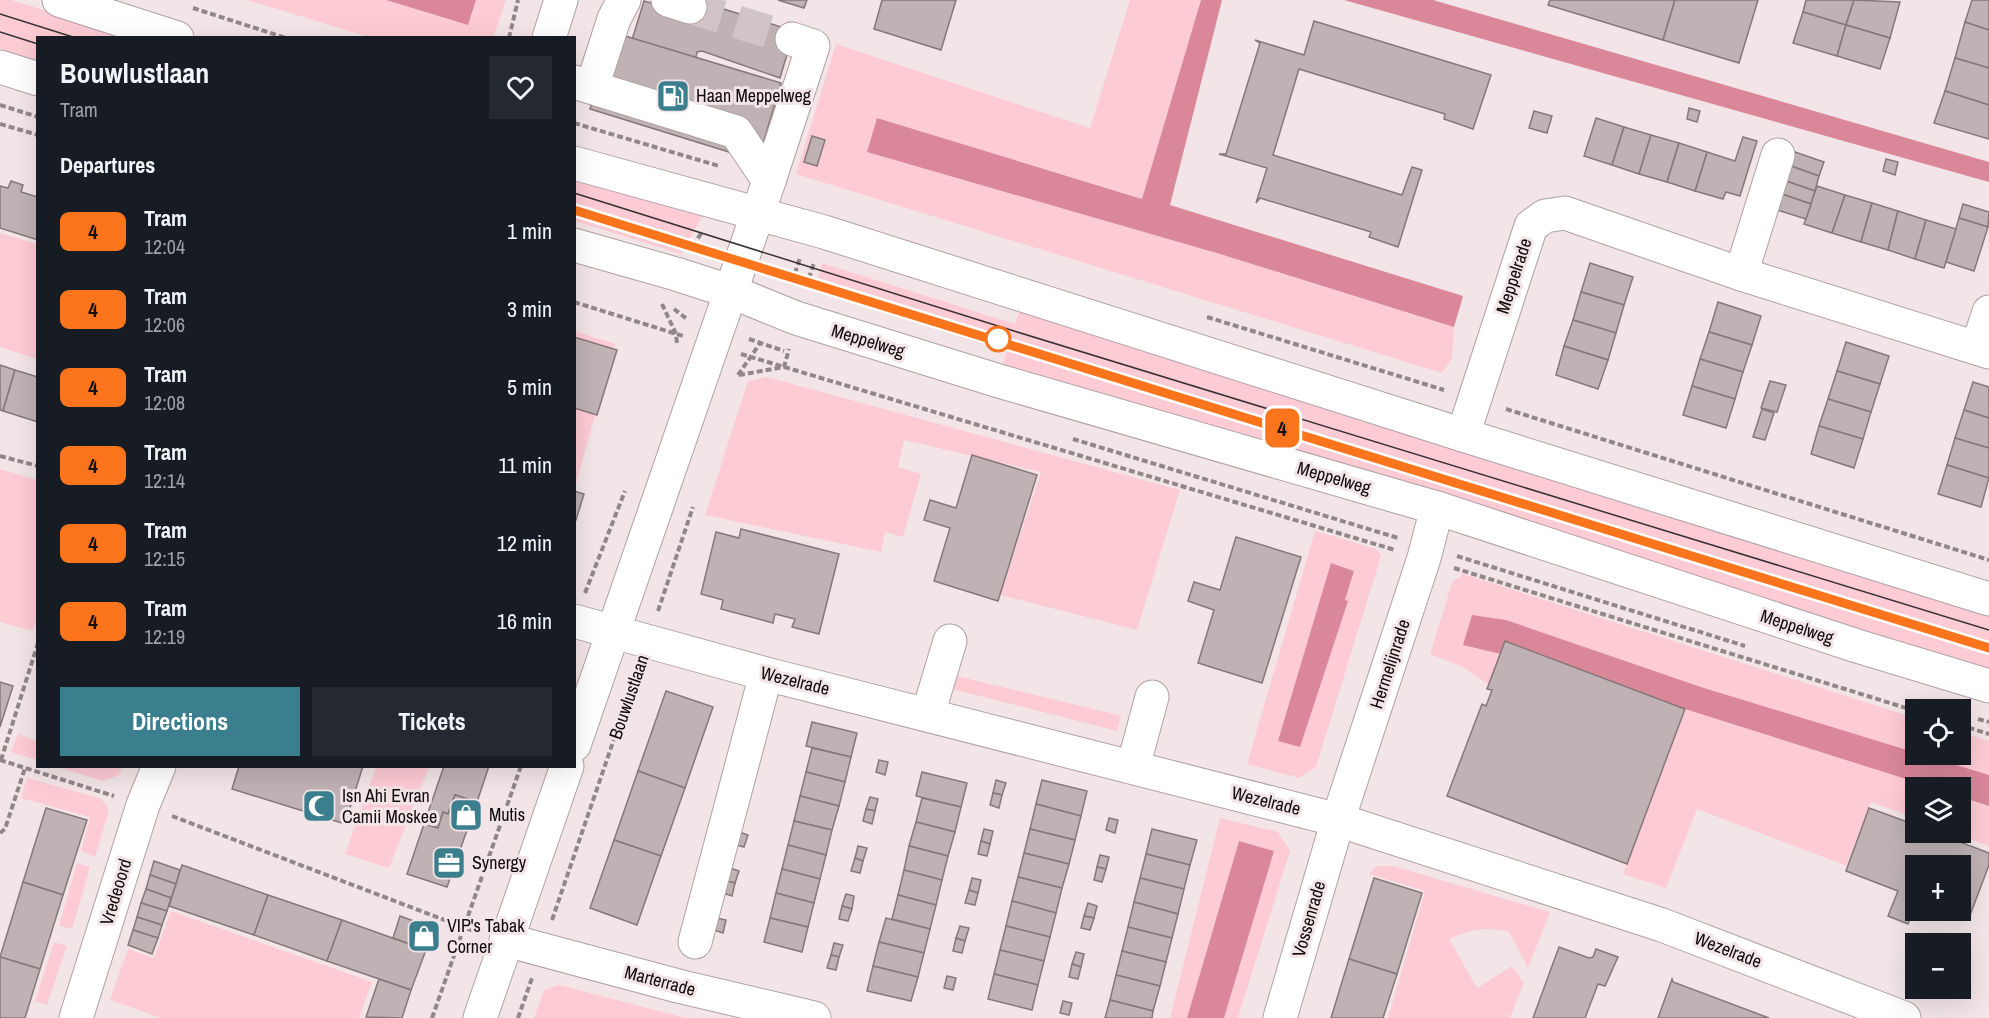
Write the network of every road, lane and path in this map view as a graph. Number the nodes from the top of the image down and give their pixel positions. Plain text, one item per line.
1 (59, 0) edge
2 (518, 0) edge
3 (561, 0) edge
4 (624, 0) edge
5 (188, 7) dead end
6 (171, 36) edge
7 (280, 36) edge
8 (509, 36) edge
9 (550, 36) edge
10 (792, 39) tunnel mouth
11 (0, 67) edge
12 (36, 78) edge
13 (583, 85) edge
14 (0, 105) edge
15 (36, 116) edge
16 (576, 123) edge
17 (0, 124) edge
18 (36, 134) edge
19 (1779, 156) dead end
20 (576, 164) edge
21 (769, 181) junction
22 (760, 212) junction
23 (824, 232) junction
24 (576, 246) edge
25 (1741, 274) junction
26 (732, 292) junction
27 (660, 299) dead end
28 (576, 303) edge
29 (1989, 312) edge
30 (1200, 315) dead end
31 (796, 318) junction
32 (716, 338) junction
33 (1983, 350) edge
34 (788, 352) junction
35 (799, 355) dead end
36 (784, 367) junction
37 (734, 386) dead end
38 (1474, 399) junction
39 (1062, 435) dead end
40 (1462, 435) junction
41 (0, 456) edge
42 (36, 465) edge
43 (697, 498) dead end
44 (1437, 508) junction
45 (1426, 553) junction
46 (1989, 560) edge
47 (1989, 599) edge
48 (576, 622) edge
49 (613, 633) junction
50 (950, 641) dead end
51 (648, 642) junction
52 (36, 649) edge
53 (1756, 649) dead end
54 (766, 674) junction
55 (1989, 686) edge
56 (1152, 697) dead end
57 (1905, 707) edge
58 (928, 714) junction
59 (1971, 728) edge
60 (1989, 734) edge
61 (576, 739) edge
62 (1, 760) edge
63 (1133, 767) junction
64 (25, 768) junction
65 (158, 768) edge
66 (520, 768) edge
67 (566, 768) edge
68 (143, 805) junction
69 (1338, 820) junction
70 (0, 833) edge
71 (463, 928) junction
72 (506, 940) junction
73 (695, 942) dead end
74 (542, 949) junction
75 (76, 1018) edge
76 (432, 1018) edge
77 (480, 1018) edge
78 (518, 1018) edge
79 (814, 1018) edge
80 (1280, 1018) edge
81 (1904, 1018) edge

1 - 6 street
2 - 8 path
3 - 9 street
4 - 13 street
5 - 7 path
10 - 21 street, Bouwlustlaan
11 - 12 street
13 - 21 street
14 - 15 path
16 - 21 path
17 - 18 path
19 - 25 street
20 - 22 street
21 - 22 street, Bouwlustlaan
22 - 23 street
22 - 26 street, Bouwlustlaan
23 - 31 path
23 - 40 street
24 - 26 street, Meppelweg
25 - 33 street, Meppelrade
25 - 38 street, Meppelrade
26 - 31 street, Meppelweg
26 - 32 street, Bouwlustlaan
27 - 32 path
28 - 32 path
29 - 33 street, Meppelrade
30 - 38 path
31 - 34 path
31 - 44 street, Meppelweg
32 - 34 path
32 - 36 path
32 - 49 street, Bouwlustlaan
34 - 35 path
34 - 36 path
36 - 37 path
36 - 45 path
38 - 40 street, Meppelrade
38 - 46 path
39 - 45 path, Meppelweg
40 - 47 street
41 - 42 path
43 - 51 path, Bouwlustlaan
44 - 45 street, Hermelijnrade
44 - 55 street, Meppelweg
45 - 53 path, Meppelweg
45 - 57 path
45 - 69 street, Hermelijnrade
48 - 49 street
49 - 51 street, Wezelrade
49 - 61 street, Bouwlustlaan
50 - 58 street
51 - 54 street, Wezelrade
51 - 74 path, Bouwlustlaan
52 - 62 path
54 - 58 street, Wezelrade
54 - 73 street
56 - 63 street
58 - 63 street, Wezelrade
59 - 60 path
62 - 64 path
63 - 69 street, Wezelrade
64 - 68 path
64 - 70 path
65 - 68 street, Vredeoord
66 - 71 path
67 - 72 street
68 - 71 path
68 - 75 street, Vredeoord
69 - 80 street, Vossenrade
69 - 81 street, Wezelrade
71 - 76 path
72 - 74 street, Marterrade
72 - 77 street
74 - 78 path, Bouwlustlaan
74 - 79 street, Marterrade

